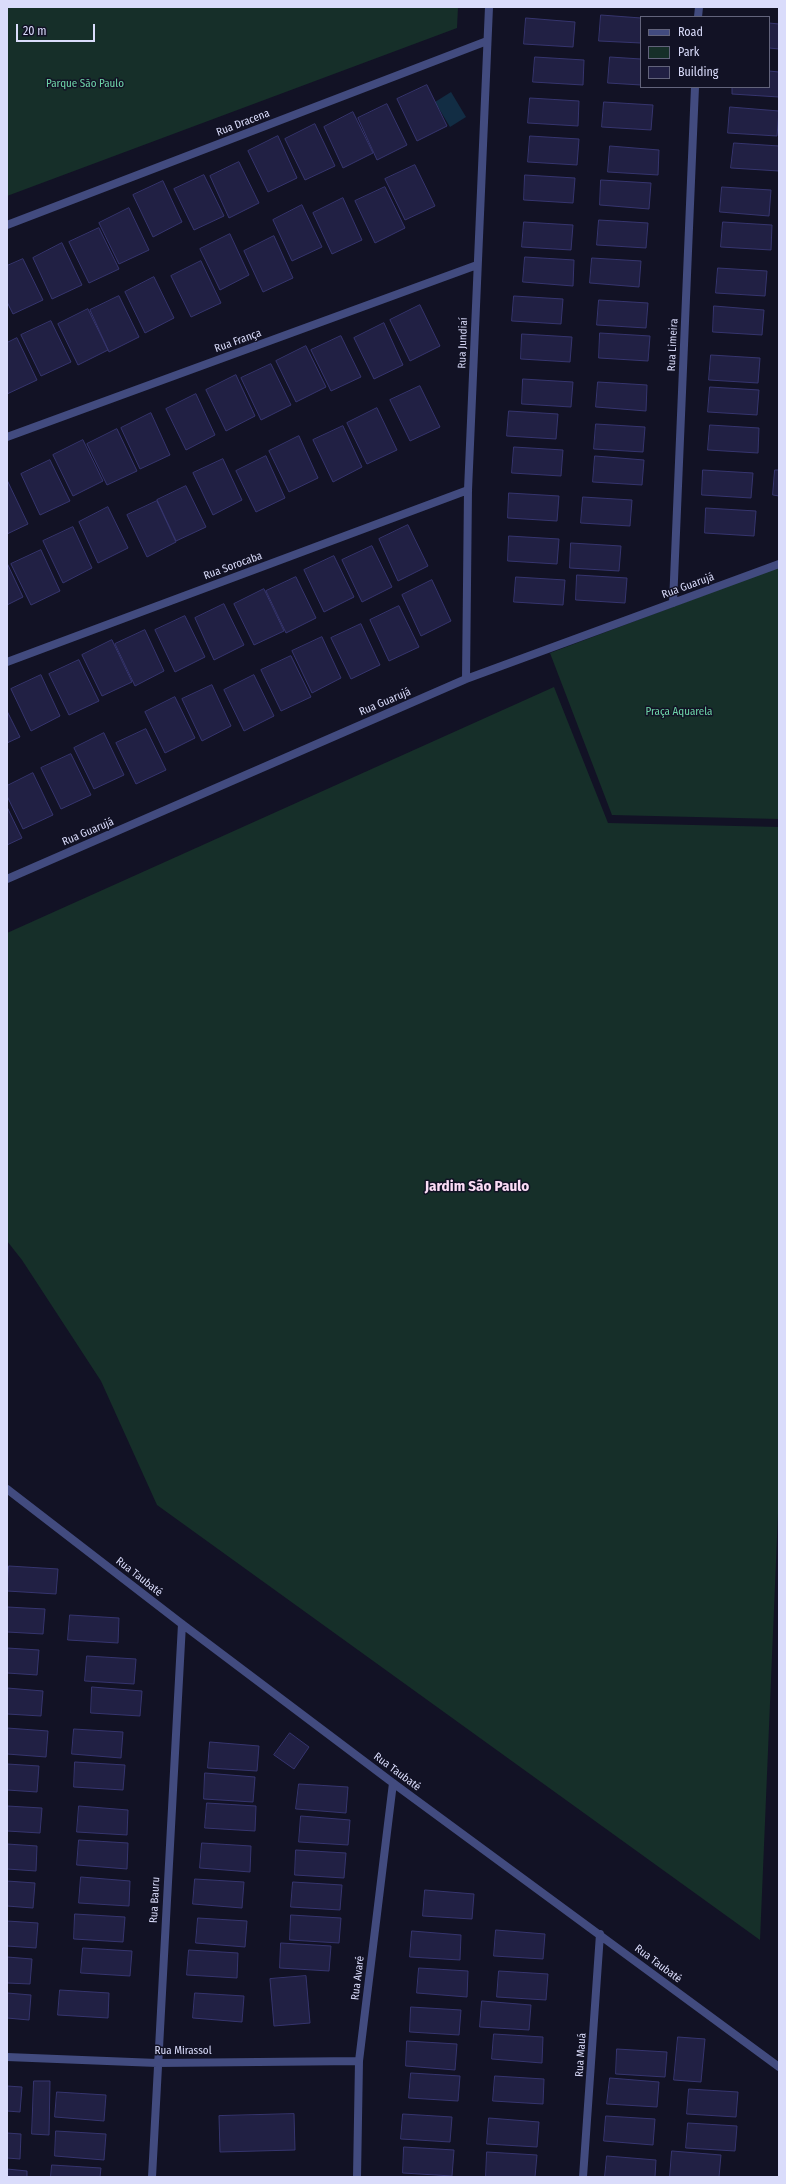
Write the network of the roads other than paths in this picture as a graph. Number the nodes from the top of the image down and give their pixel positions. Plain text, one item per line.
1 (489, 7) edge
2 (487, 41) junction
3 (695, 88) edge
4 (7, 225) edge
5 (477, 265) junction
6 (7, 437) edge
7 (468, 490) junction
8 (779, 564) edge
9 (673, 603) junction
10 (7, 662) edge
11 (466, 680) junction
12 (7, 879) edge
13 (7, 1489) edge
14 (182, 1624) junction
15 (393, 1783) junction
16 (600, 1934) junction
17 (7, 2057) edge
18 (359, 2061) junction
19 (157, 2063) junction
20 (779, 2067) edge
21 (152, 2177) edge
22 (357, 2177) edge
23 (583, 2177) edge

1 - 2 street, Rua Jundiaí
2 - 4 street, Rua Dracena
2 - 5 street, Rua Jundiaí
3 - 9 street, Rua Limeira
5 - 6 street, Rua França
5 - 7 street, Rua Jundiaí
7 - 10 street, Rua Sorocaba
7 - 11 street, Rua Jundiaí
8 - 9 street, Rua Guarujá
9 - 11 street, Rua Guarujá
11 - 12 street, Rua Guarujá
13 - 14 street, Rua Taubaté
14 - 15 street, Rua Taubaté
14 - 19 street, Rua Bauru
15 - 16 street, Rua Taubaté
15 - 18 street, Rua Avaré
16 - 20 street, Rua Taubaté
16 - 23 street, Rua Mauá
17 - 19 street, Rua Mirassol
18 - 19 street, Rua Mirassol
18 - 22 street, Rua Avaré
19 - 21 street, Rua Bauru

